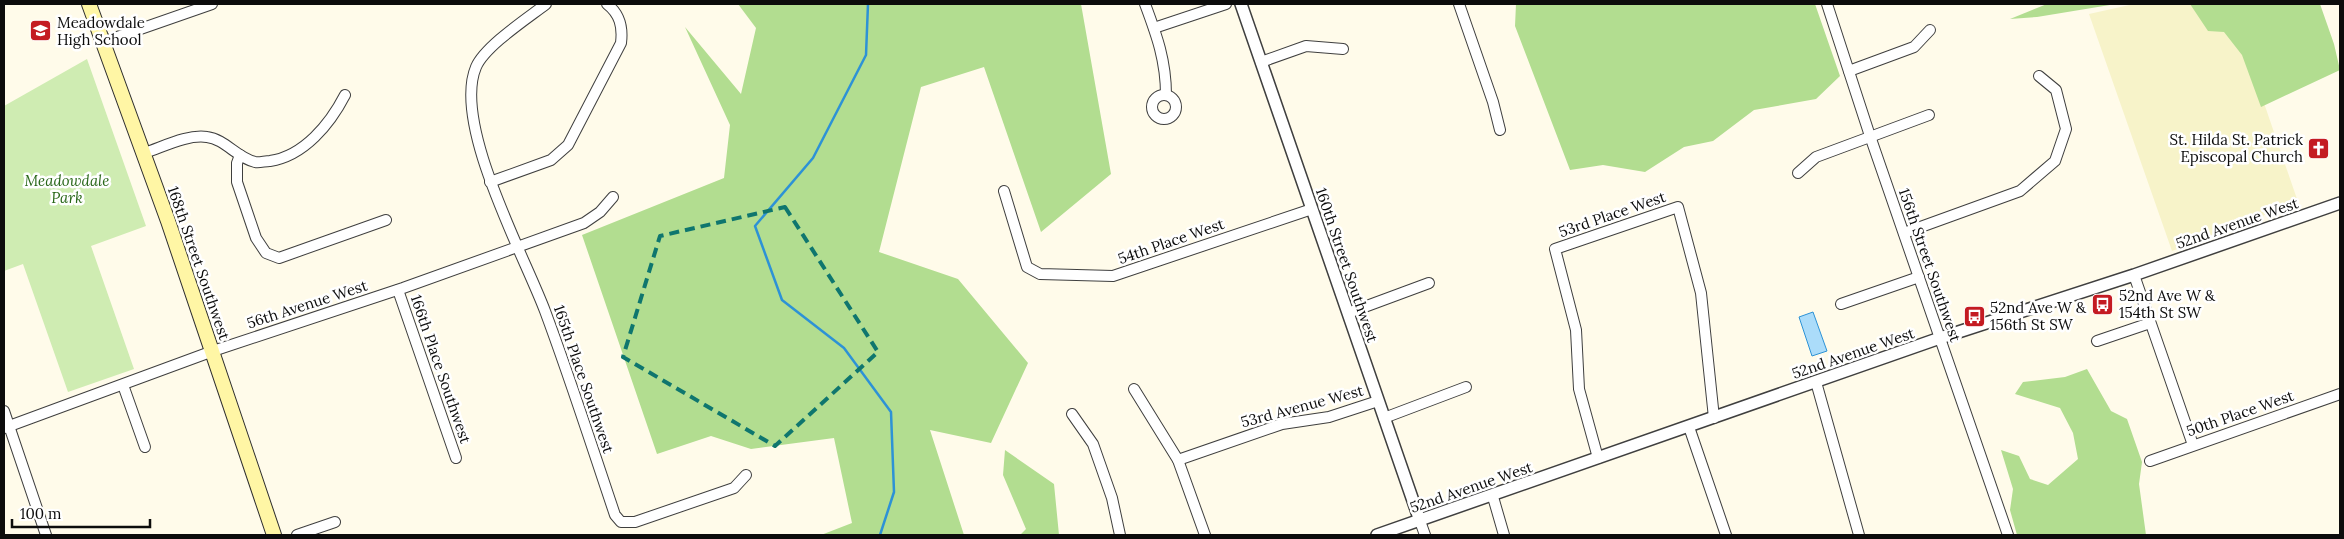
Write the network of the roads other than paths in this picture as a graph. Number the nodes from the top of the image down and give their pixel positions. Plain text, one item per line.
1 (89, 4) edge
2 (212, 4) edge
3 (546, 4) edge
4 (607, 4) edge
5 (1146, 4) edge
6 (1226, 4) edge
7 (1241, 4) edge
8 (1459, 4) edge
9 (1827, 4) edge
10 (1154, 28) junction
11 (1930, 30) dead end
12 (103, 42) junction
13 (1343, 49) dead end
14 (1261, 62) junction
15 (1849, 71) junction
16 (2039, 76) dead end
17 (345, 95) dead end
18 (1166, 96) dead end
19 (1929, 115) dead end
20 (1500, 130) dead end
21 (1870, 136) junction
22 (144, 153) junction
23 (240, 155) junction
24 (1798, 173) dead end
25 (490, 182) junction
26 (1004, 191) dead end
27 (613, 197) dead end
28 (2340, 203) edge
29 (1312, 209) junction
30 (386, 220) dead end
31 (1904, 233) junction
32 (516, 247) junction
33 (2134, 275) junction
34 (1919, 276) junction
35 (1429, 284) dead end
36 (398, 290) junction
37 (1842, 304) dead end
38 (1348, 313) junction
39 (2150, 323) junction
40 (1940, 338) junction
41 (2097, 341) dead end
42 (213, 352) junction
43 (1816, 382) junction
44 (123, 385) junction
45 (1466, 387) dead end
46 (1134, 389) dead end
47 (2340, 394) edge
48 (1378, 401) junction
49 (4, 411) edge
50 (1072, 414) dead end
51 (1384, 418) junction
52 (1714, 418) junction
53 (7, 427) edge
54 (1689, 427) junction
55 (2193, 445) junction
56 (145, 448) dead end
57 (456, 458) dead end
58 (1598, 458) junction
59 (1178, 460) junction
60 (2150, 461) dead end
61 (746, 475) dead end
62 (1493, 496) junction
63 (1420, 521) junction
64 (335, 522) dead end
65 (46, 535) edge
66 (274, 535) edge
67 (297, 535) edge
68 (1120, 535) edge
69 (1205, 535) edge
70 (1377, 535) edge
71 (1425, 535) edge
72 (1504, 535) edge
73 (1726, 535) edge
74 (1859, 535) edge
75 (2008, 535) edge

1 - 12 main road, 168th Street Southwest
2 - 12 street
3 - 25 street, 165th Place Southwest
4 - 25 street
5 - 10 street
6 - 10 street
7 - 14 street, 160th Street Southwest
8 - 20 street
9 - 15 street, 156th Street Southwest
10 - 18 street
11 - 15 street
12 - 22 main road, 168th Street Southwest
13 - 14 street
14 - 29 street, 160th Street Southwest
15 - 21 street, 156th Street Southwest
16 - 31 street
17 - 23 street
19 - 21 street
21 - 24 street
21 - 31 street, 156th Street Southwest
22 - 23 street
22 - 42 main road, 168th Street Southwest
23 - 30 street
25 - 32 street, 165th Place Southwest
26 - 29 street, 54th Place West
27 - 32 street, 56th Avenue West
28 - 33 street, 52nd Avenue West
29 - 38 street, 160th Street Southwest
31 - 34 street, 156th Street Southwest
32 - 36 street, 56th Avenue West
32 - 61 street, 165th Place Southwest
33 - 39 street
33 - 40 street, 52nd Avenue West
34 - 37 street
34 - 40 street, 156th Street Southwest
35 - 38 street
36 - 42 street, 56th Avenue West
36 - 57 street, 166th Place Southwest
38 - 48 street, 160th Street Southwest
39 - 41 street
39 - 55 street
40 - 43 street, 52nd Avenue West
40 - 75 street, 156th Street Southwest
42 - 44 street, 56th Avenue West
42 - 66 main road, 168th Street Southwest
43 - 52 street, 52nd Avenue West
43 - 74 street
44 - 53 street, 56th Avenue West
44 - 56 street
45 - 51 street
46 - 59 street
47 - 55 street, 50th Place West
48 - 51 street, 160th Street Southwest
48 - 59 street, 53rd Avenue West
49 - 53 street
50 - 68 street
51 - 63 street, 160th Street Southwest
52 - 54 street, 52nd Avenue West
52 - 58 street, 53rd Place West
53 - 65 street
54 - 58 street, 52nd Avenue West
54 - 73 street
55 - 60 street, 50th Place West
58 - 62 street, 52nd Avenue West
59 - 69 street
62 - 63 street, 52nd Avenue West
62 - 72 street
63 - 70 street, 52nd Avenue West
63 - 71 street, 160th Street Southwest
64 - 67 street

